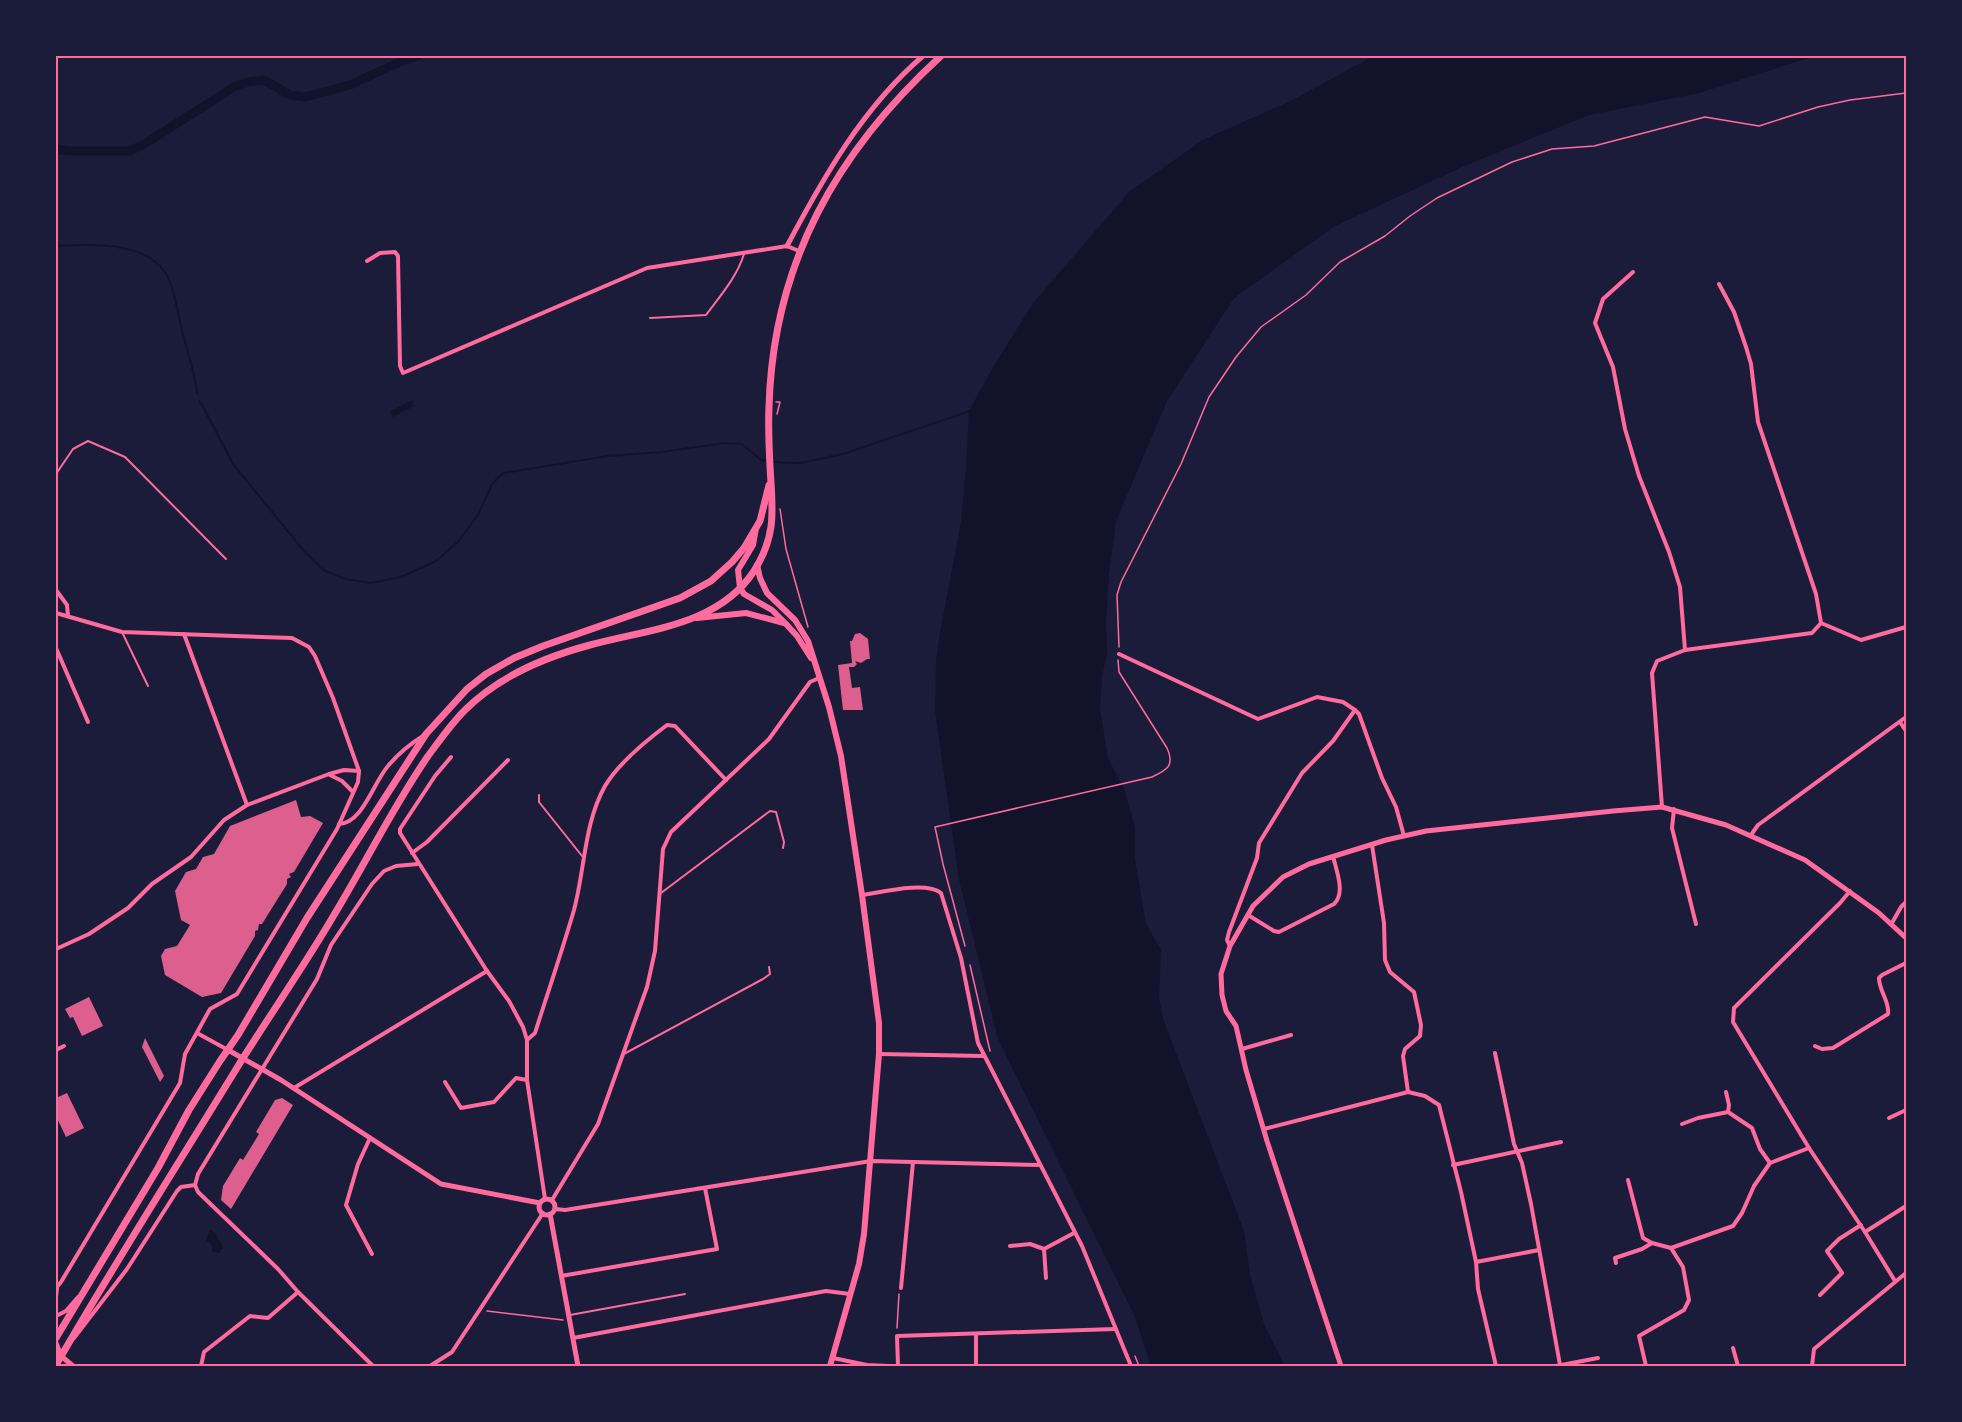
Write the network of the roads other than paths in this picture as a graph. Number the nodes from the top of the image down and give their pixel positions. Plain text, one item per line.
1 (923, 56) edge
2 (941, 56) edge
3 (787, 246) junction
4 (799, 250) junction
5 (745, 251) junction
6 (368, 261) dead end
7 (1633, 272) dead end
8 (1719, 284) dead end
9 (650, 318) dead end
10 (770, 471) junction
11 (56, 474) edge
12 (756, 528) junction
13 (226, 558) dead end
14 (758, 565) junction
15 (740, 588) junction
16 (56, 590) edge
17 (56, 613) edge
18 (68, 616) junction
19 (693, 618) junction
20 (1821, 623) junction
21 (786, 624) junction
22 (1906, 627) edge
23 (122, 632) junction
24 (184, 634) junction
25 (56, 648) edge
26 (1685, 650) junction
27 (1119, 654) road end
28 (817, 666) junction
29 (820, 678) junction
30 (148, 686) dead end
31 (1355, 710) junction
32 (1906, 717) edge
33 (88, 722) dead end
34 (1900, 722) junction
35 (1906, 731) edge
36 (426, 734) junction
37 (451, 757) dead end
38 (508, 760) dead end
39 (359, 771) junction
40 (329, 774) junction
41 (726, 780) junction
42 (353, 792) junction
43 (539, 795) dead end
44 (247, 805) junction
45 (1662, 807) junction
46 (1674, 809) junction
47 (338, 826) junction
48 (1751, 835) junction
49 (1404, 836) junction
50 (1372, 844) junction
51 (783, 848) dead end
52 (411, 853) junction
53 (1333, 856) junction
54 (584, 858) junction
55 (418, 864) junction
56 (1850, 891) junction
57 (658, 895) junction
58 (862, 895) junction
59 (1906, 902) edge
60 (1248, 915) junction
61 (1892, 923) junction
62 (1696, 924) dead end
63 (1906, 938) edge
64 (1230, 946) junction
65 (56, 949) edge
66 (1906, 963) edge
67 (769, 967) dead end
68 (487, 971) junction
69 (197, 1034) junction
70 (1291, 1035) dead end
71 (527, 1040) junction
72 (64, 1046) dead end
73 (1815, 1046) dead end
74 (1242, 1049) junction
75 (56, 1050) edge
76 (228, 1050) junction
77 (1495, 1053) dead end
78 (879, 1054) junction
79 (622, 1055) junction
80 (984, 1056) junction
81 (243, 1059) junction
82 (262, 1069) junction
83 (527, 1080) junction
84 (446, 1082) dead end
85 (294, 1088) junction
86 (1408, 1092) junction
87 (1726, 1092) dead end
88 (1906, 1110) edge
89 (1728, 1112) junction
90 (1889, 1118) dead end
91 (1682, 1124) dead end
92 (1264, 1129) junction
93 (370, 1138) junction
94 (1561, 1142) dead end
95 (1809, 1148) junction
96 (1518, 1152) junction
97 (871, 1161) junction
98 (913, 1162) junction
99 (1770, 1163) junction
100 (1039, 1165) junction
101 (1453, 1165) junction
102 (1628, 1180) dead end
103 (195, 1185) junction
104 (705, 1188) junction
105 (546, 1201) junction
106 (1906, 1206) edge
107 (552, 1212) junction
108 (543, 1213) junction
109 (1861, 1225) junction
110 (1865, 1232) junction
111 (1074, 1233) junction
112 (1652, 1243) junction
113 (1010, 1246) dead end
114 (1671, 1248) junction
115 (1044, 1249) junction
116 (1539, 1250) junction
117 (372, 1254) dead end
118 (1476, 1262) junction
119 (1616, 1263) dead end
120 (1906, 1273) edge
121 (560, 1276) junction
122 (1046, 1278) dead end
123 (1895, 1281) junction
124 (86, 1287) junction
125 (57, 1288) edge
126 (901, 1288) road end
127 (298, 1292) junction
128 (685, 1294) dead end
129 (852, 1294) junction
130 (1820, 1295) dead end
131 (56, 1297) edge
132 (56, 1316) edge
133 (569, 1318) junction
134 (1115, 1329) junction
135 (976, 1334) junction
136 (56, 1338) edge
137 (573, 1338) junction
138 (56, 1343) edge
139 (68, 1345) junction
140 (1733, 1348) dead end
141 (61, 1356) junction
142 (833, 1358) junction
143 (1598, 1358) dead end
144 (56, 1365) edge
145 (73, 1366) edge
146 (201, 1366) edge
147 (371, 1366) edge
148 (430, 1366) edge
149 (578, 1366) edge
150 (830, 1366) edge
151 (889, 1366) edge
152 (898, 1366) edge
153 (976, 1366) edge
154 (1131, 1366) edge
155 (1341, 1366) edge
156 (1496, 1366) edge
157 (1558, 1366) edge
158 (1646, 1366) edge
159 (1738, 1366) edge
160 (1812, 1366) edge

1 - 3 street
2 - 4 main road
3 - 4 street
3 - 5 street
4 - 10 main road
5 - 6 street
5 - 9 lane
7 - 26 street
8 - 20 street
10 - 12 main road
10 - 14 main road
11 - 13 lane
12 - 15 main road
12 - 36 main road
14 - 15 main road
14 - 28 main road
15 - 19 main road
15 - 21 main road
16 - 18 street
17 - 18 street
18 - 23 street
19 - 21 main road
19 - 81 main road
20 - 22 street
20 - 26 street
21 - 28 main road
23 - 24 street
23 - 30 lane
24 - 39 street
24 - 44 street
25 - 33 street
26 - 45 street
27 - 31 street
28 - 29 main road
29 - 41 street
29 - 58 main road
31 - 49 street
31 - 64 street
32 - 34 street
34 - 35 street
34 - 48 street
36 - 47 street
36 - 76 main road
37 - 52 street
38 - 52 street
39 - 40 street
39 - 42 street
40 - 42 street
40 - 44 street
41 - 54 street
41 - 57 street
42 - 47 street
43 - 54 lane
44 - 65 street
45 - 46 street
45 - 49 street
46 - 48 street
46 - 62 street
47 - 69 street
48 - 56 street
49 - 50 street
50 - 53 street
50 - 86 street
51 - 57 lane
52 - 55 street
53 - 60 street
53 - 60 street
54 - 71 street
55 - 68 street
55 - 82 street
56 - 61 street
56 - 95 street
57 - 79 street
58 - 78 main road
58 - 80 street
59 - 61 street
60 - 64 street
61 - 63 street
64 - 74 street
66 - 73 street
67 - 79 lane
68 - 71 street
68 - 85 street
69 - 76 street
69 - 125 street
70 - 74 street
71 - 83 street
72 - 75 street
74 - 92 street
76 - 81 street
76 - 124 main road
77 - 96 street
78 - 80 street
78 - 97 main road
79 - 105 street
80 - 100 street
81 - 82 street
81 - 139 main road
82 - 85 street
82 - 103 street
83 - 84 street
83 - 105 street
85 - 93 street
86 - 92 street
86 - 101 street
87 - 89 street
88 - 90 street
89 - 91 street
89 - 99 street
92 - 155 street
93 - 105 street
93 - 117 street
94 - 96 street
95 - 99 street
95 - 109 street
96 - 101 street
96 - 116 street
97 - 98 street
97 - 104 street
97 - 129 main road
98 - 100 street
98 - 126 street
99 - 114 street
100 - 111 street
101 - 118 street
102 - 112 street
103 - 127 street
103 - 139 street
104 - 107 street
104 - 121 street
105 - 107 street
105 - 108 street
106 - 110 street
107 - 108 street
107 - 121 street
108 - 148 street
109 - 110 street
109 - 130 street
110 - 123 street
111 - 115 street
111 - 134 street
112 - 114 street
112 - 119 street
113 - 115 street
114 - 158 street
115 - 122 street
116 - 118 street
116 - 157 street
118 - 156 street
120 - 123 street
121 - 133 street
123 - 160 street
124 - 132 street
124 - 136 main road
125 - 131 street
127 - 146 street
127 - 147 street
128 - 133 lane
129 - 137 street
129 - 142 main road
133 - 137 street
134 - 135 street
134 - 154 street
135 - 152 street
135 - 153 street
137 - 149 street
138 - 141 street
139 - 141 main road
140 - 159 street
141 - 144 main road
141 - 145 street
142 - 150 main road
142 - 151 street
143 - 157 street

